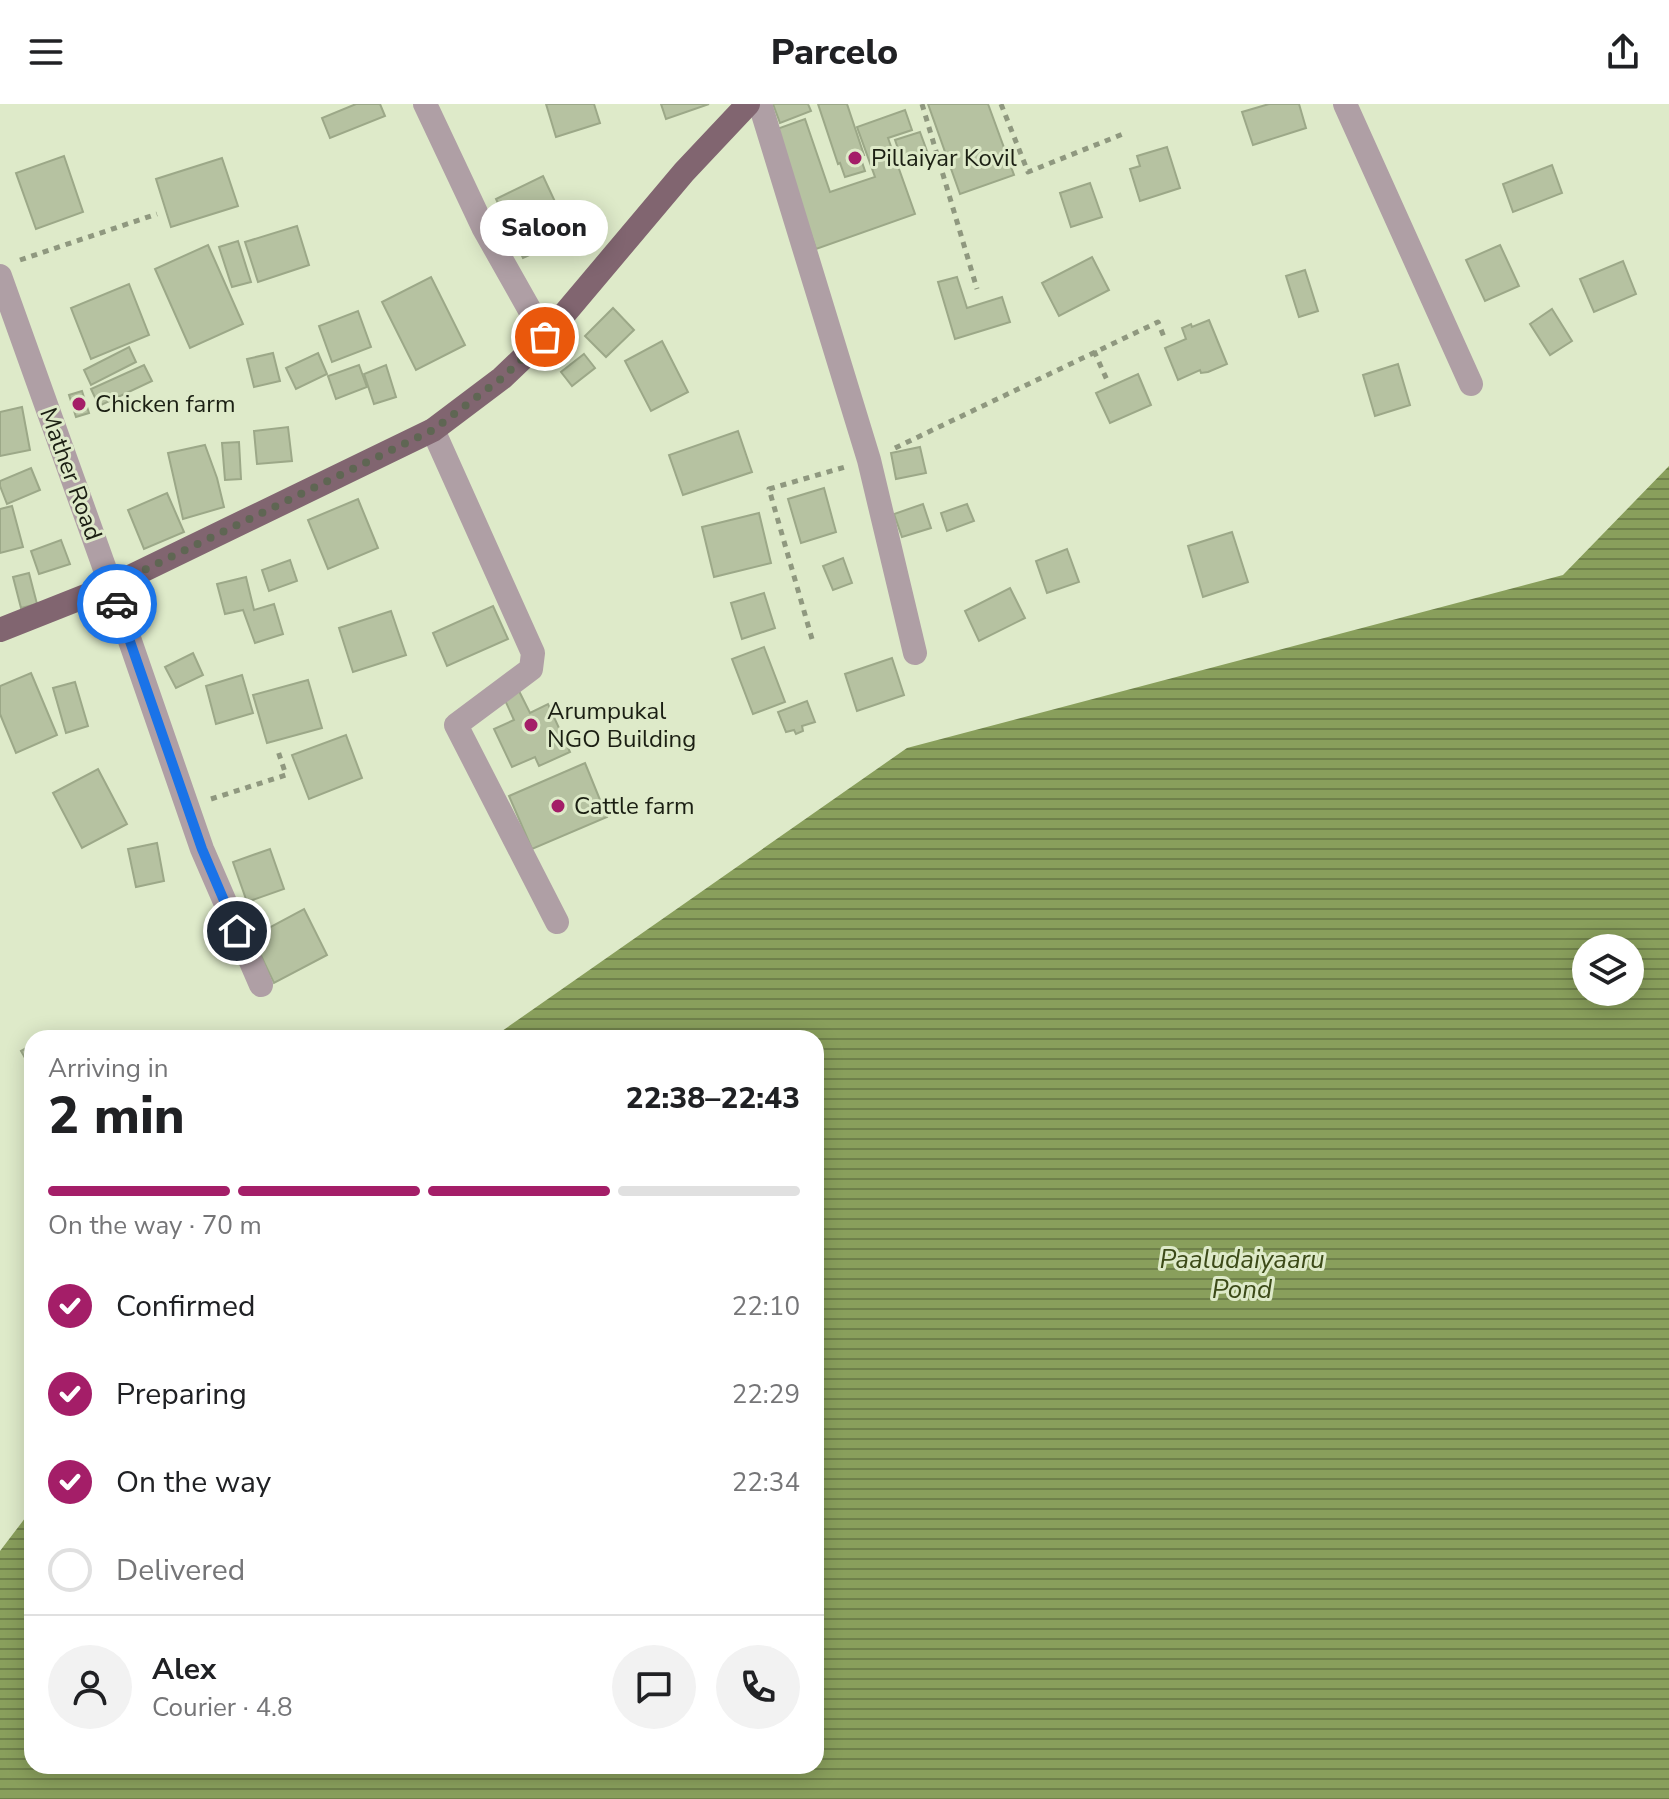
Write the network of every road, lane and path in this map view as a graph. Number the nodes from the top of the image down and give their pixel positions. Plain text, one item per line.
1 (425, 104) edge
2 (748, 104) edge
3 (760, 104) edge
4 (922, 104) edge
5 (1001, 104) edge
6 (1345, 104) edge
7 (1123, 134) dead end
8 (157, 214) dead end
9 (7, 269) edge
10 (977, 289) dead end
11 (545, 337) junction
12 (1164, 337) dead end
13 (1094, 351) junction
14 (1107, 380) dead end
15 (1471, 384) dead end
16 (433, 430) junction
17 (869, 460) junction
18 (111, 586) junction
19 (0, 630) edge
20 (812, 639) dead end
21 (915, 653) dead end
22 (277, 748) dead end
23 (187, 806) junction
24 (557, 922) dead end
25 (261, 985) dead end

1 - 11 street
2 - 11 main road
3 - 17 street
4 - 10 path
5 - 7 path
6 - 15 street
8 - 9 path
9 - 18 street, Mather Road
11 - 16 main road
12 - 13 path
13 - 14 path
13 - 17 path
16 - 18 main road
16 - 24 street
17 - 20 path
17 - 21 street
18 - 19 main road
18 - 23 street, Mather Road
22 - 23 path
23 - 25 street, Mather Road

